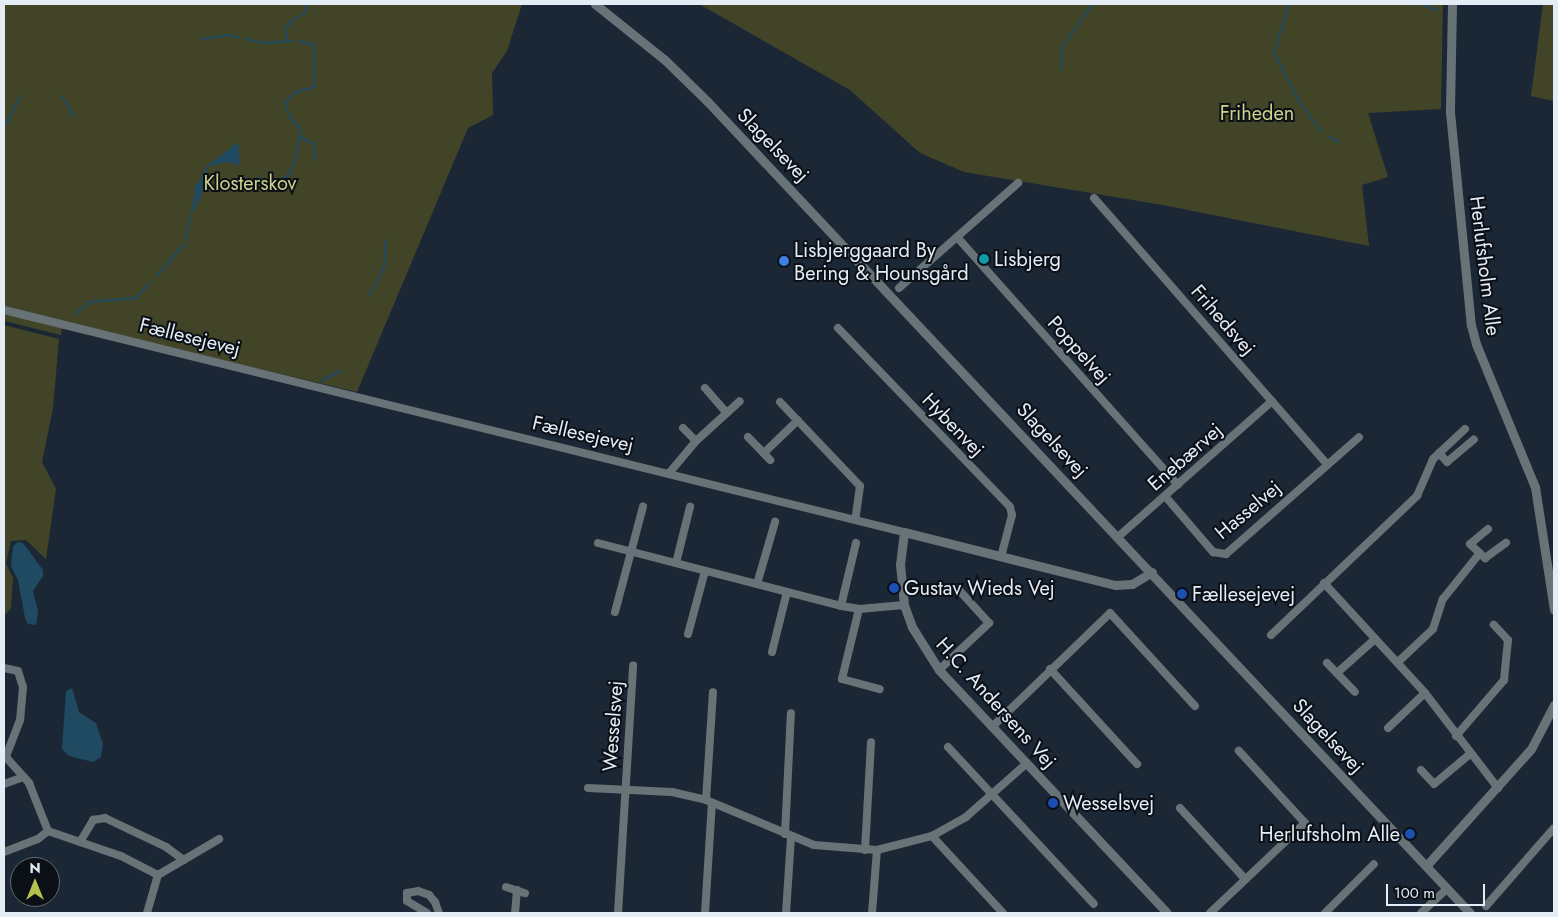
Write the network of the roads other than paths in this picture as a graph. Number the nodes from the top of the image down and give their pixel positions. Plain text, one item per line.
1 (594, 4) edge
2 (1452, 4) edge
3 (1018, 183) dead end
4 (1094, 198) dead end
5 (957, 237) junction
6 (899, 288) dead end
7 (4, 310) edge
8 (838, 328) dead end
9 (705, 388) dead end
10 (740, 401) dead end
11 (1272, 401) junction
12 (780, 402) dead end
13 (728, 413) junction
14 (798, 420) junction
15 (683, 428) dead end
16 (1465, 429) dead end
17 (748, 437) dead end
18 (1358, 437) dead end
19 (1474, 439) dead end
20 (696, 441) junction
21 (764, 453) junction
22 (1439, 453) junction
23 (770, 460) dead end
24 (1327, 464) junction
25 (670, 472) junction
26 (1178, 485) junction
27 (1165, 496) junction
28 (644, 507) dead end
29 (690, 507) dead end
30 (855, 520) junction
31 (775, 522) dead end
32 (1488, 529) dead end
33 (904, 532) junction
34 (1119, 536) junction
35 (598, 543) dead end
36 (856, 543) dead end
37 (1506, 543) dead end
38 (632, 552) junction
39 (1479, 554) junction
40 (1001, 556) junction
41 (676, 563) junction
42 (705, 571) junction
43 (1152, 572) junction
44 (1324, 583) junction
45 (758, 584) junction
46 (958, 589) dead end
47 (787, 592) junction
48 (904, 605) junction
49 (841, 606) junction
50 (859, 609) junction
51 (1554, 610) edge
52 (615, 612) dead end
53 (1494, 625) dead end
54 (688, 634) dead end
55 (1271, 635) dead end
56 (1375, 639) junction
57 (772, 652) dead end
58 (1398, 662) junction
59 (1327, 663) dead end
60 (633, 665) dead end
61 (4, 668) edge
62 (1050, 669) junction
63 (938, 670) junction
64 (1337, 672) junction
65 (880, 689) dead end
66 (713, 692) dead end
67 (1355, 692) dead end
68 (1425, 694) junction
69 (1195, 706) dead end
70 (1553, 711) edge
71 (791, 713) dead end
72 (992, 727) junction
73 (1388, 728) dead end
74 (1456, 736) junction
75 (871, 742) dead end
76 (948, 747) dead end
77 (1239, 751) dead end
78 (1470, 754) junction
79 (5, 755) edge
80 (1026, 764) junction
81 (1137, 764) dead end
82 (1421, 770) dead end
83 (23, 777) junction
84 (4, 784) edge
85 (588, 788) dead end
86 (1498, 788) junction
87 (626, 790) junction
88 (993, 795) junction
89 (709, 802) junction
90 (1180, 808) dead end
91 (1554, 828) edge
92 (48, 831) junction
93 (788, 835) junction
94 (932, 836) junction
95 (219, 839) dead end
96 (80, 842) junction
97 (865, 850) junction
98 (877, 850) junction
99 (4, 852) edge
100 (184, 860) junction
101 (1374, 864) dead end
102 (1426, 866) junction
103 (158, 874) junction
104 (1245, 879) junction
105 (506, 887) dead end
106 (1447, 888) junction
107 (517, 890) junction
108 (525, 894) dead end
109 (1094, 904) dead end
110 (1486, 906) dead end
111 (147, 913) edge
112 (427, 913) edge
113 (438, 913) edge
114 (515, 913) edge
115 (618, 913) edge
116 (705, 913) edge
117 (786, 913) edge
118 (872, 913) edge
119 (1003, 913) edge
120 (1167, 913) edge
121 (1210, 913) edge
122 (1325, 913) edge
123 (1421, 913) edge
124 (1470, 913) edge

1 - 34 street, Slagelsevej
2 - 51 street, Herlufsholm Alle
3 - 5 street
4 - 11 street, Frihedsvej
5 - 6 street
5 - 26 street, Poppelvej
7 - 25 street, Fællesejevej
8 - 40 street, Hybenvej
9 - 13 street
10 - 13 street
11 - 24 street, Frihedsvej
11 - 26 street, Enebærvej
12 - 14 street
13 - 20 street
14 - 21 street
14 - 30 street
15 - 20 street
16 - 22 street
17 - 21 street
18 - 24 street, Hasselvej
19 - 22 street
20 - 25 street
21 - 23 street
22 - 44 street
24 - 27 street, Hasselvej
25 - 30 street, Fællesejevej
26 - 27 street, Enebærvej
27 - 34 street, Enebærvej
28 - 38 street
29 - 41 street
30 - 33 street, Fællesejevej
31 - 45 street
32 - 39 street
33 - 40 street, Fællesejevej
33 - 48 street, H.C. Andersens Vej
34 - 43 street, Slagelsevej
35 - 38 street
36 - 49 street
37 - 39 street
38 - 41 street
38 - 52 street
39 - 58 street
40 - 43 street, Fællesejevej
41 - 42 street
42 - 45 street
42 - 54 street
43 - 102 street, Slagelsevej
44 - 55 street
44 - 56 street
45 - 47 street
46 - 63 street
47 - 49 street
47 - 57 street
48 - 50 street
48 - 63 street, H.C. Andersens Vej
49 - 50 street
50 - 65 street
53 - 74 street
56 - 58 street
56 - 64 street
58 - 68 street
59 - 64 street
60 - 87 street, Wesselsvej
61 - 79 street
62 - 69 street
62 - 72 street
62 - 81 street
63 - 72 street, H.C. Andersens Vej
64 - 67 street
66 - 89 street
68 - 73 street
68 - 74 street
70 - 86 street
71 - 93 street
72 - 80 street, H.C. Andersens Vej
74 - 78 street
75 - 97 street
76 - 88 street
77 - 104 street
78 - 82 street
78 - 86 street
79 - 83 street
80 - 88 street, Wesselsvej
80 - 120 street, H.C. Andersens Vej
83 - 84 street
83 - 92 street
85 - 87 street, Wesselsvej
86 - 102 street
87 - 89 street, Wesselsvej
87 - 115 street, Wesselsvej
88 - 94 street, Wesselsvej
88 - 109 street
89 - 93 street, Wesselsvej
89 - 116 street
90 - 104 street
91 - 110 street
92 - 96 street
92 - 99 street
93 - 97 street, Wesselsvej
93 - 117 street
94 - 98 street, Wesselsvej
94 - 119 street
95 - 100 street
96 - 100 street
96 - 103 street
97 - 98 street, Wesselsvej
98 - 118 street
100 - 103 street
101 - 122 street
102 - 106 street, Slagelsevej
103 - 111 street
104 - 121 street
105 - 107 street
106 - 123 street
106 - 124 street, Slagelsevej
107 - 108 street
107 - 114 street
112 - 113 street

